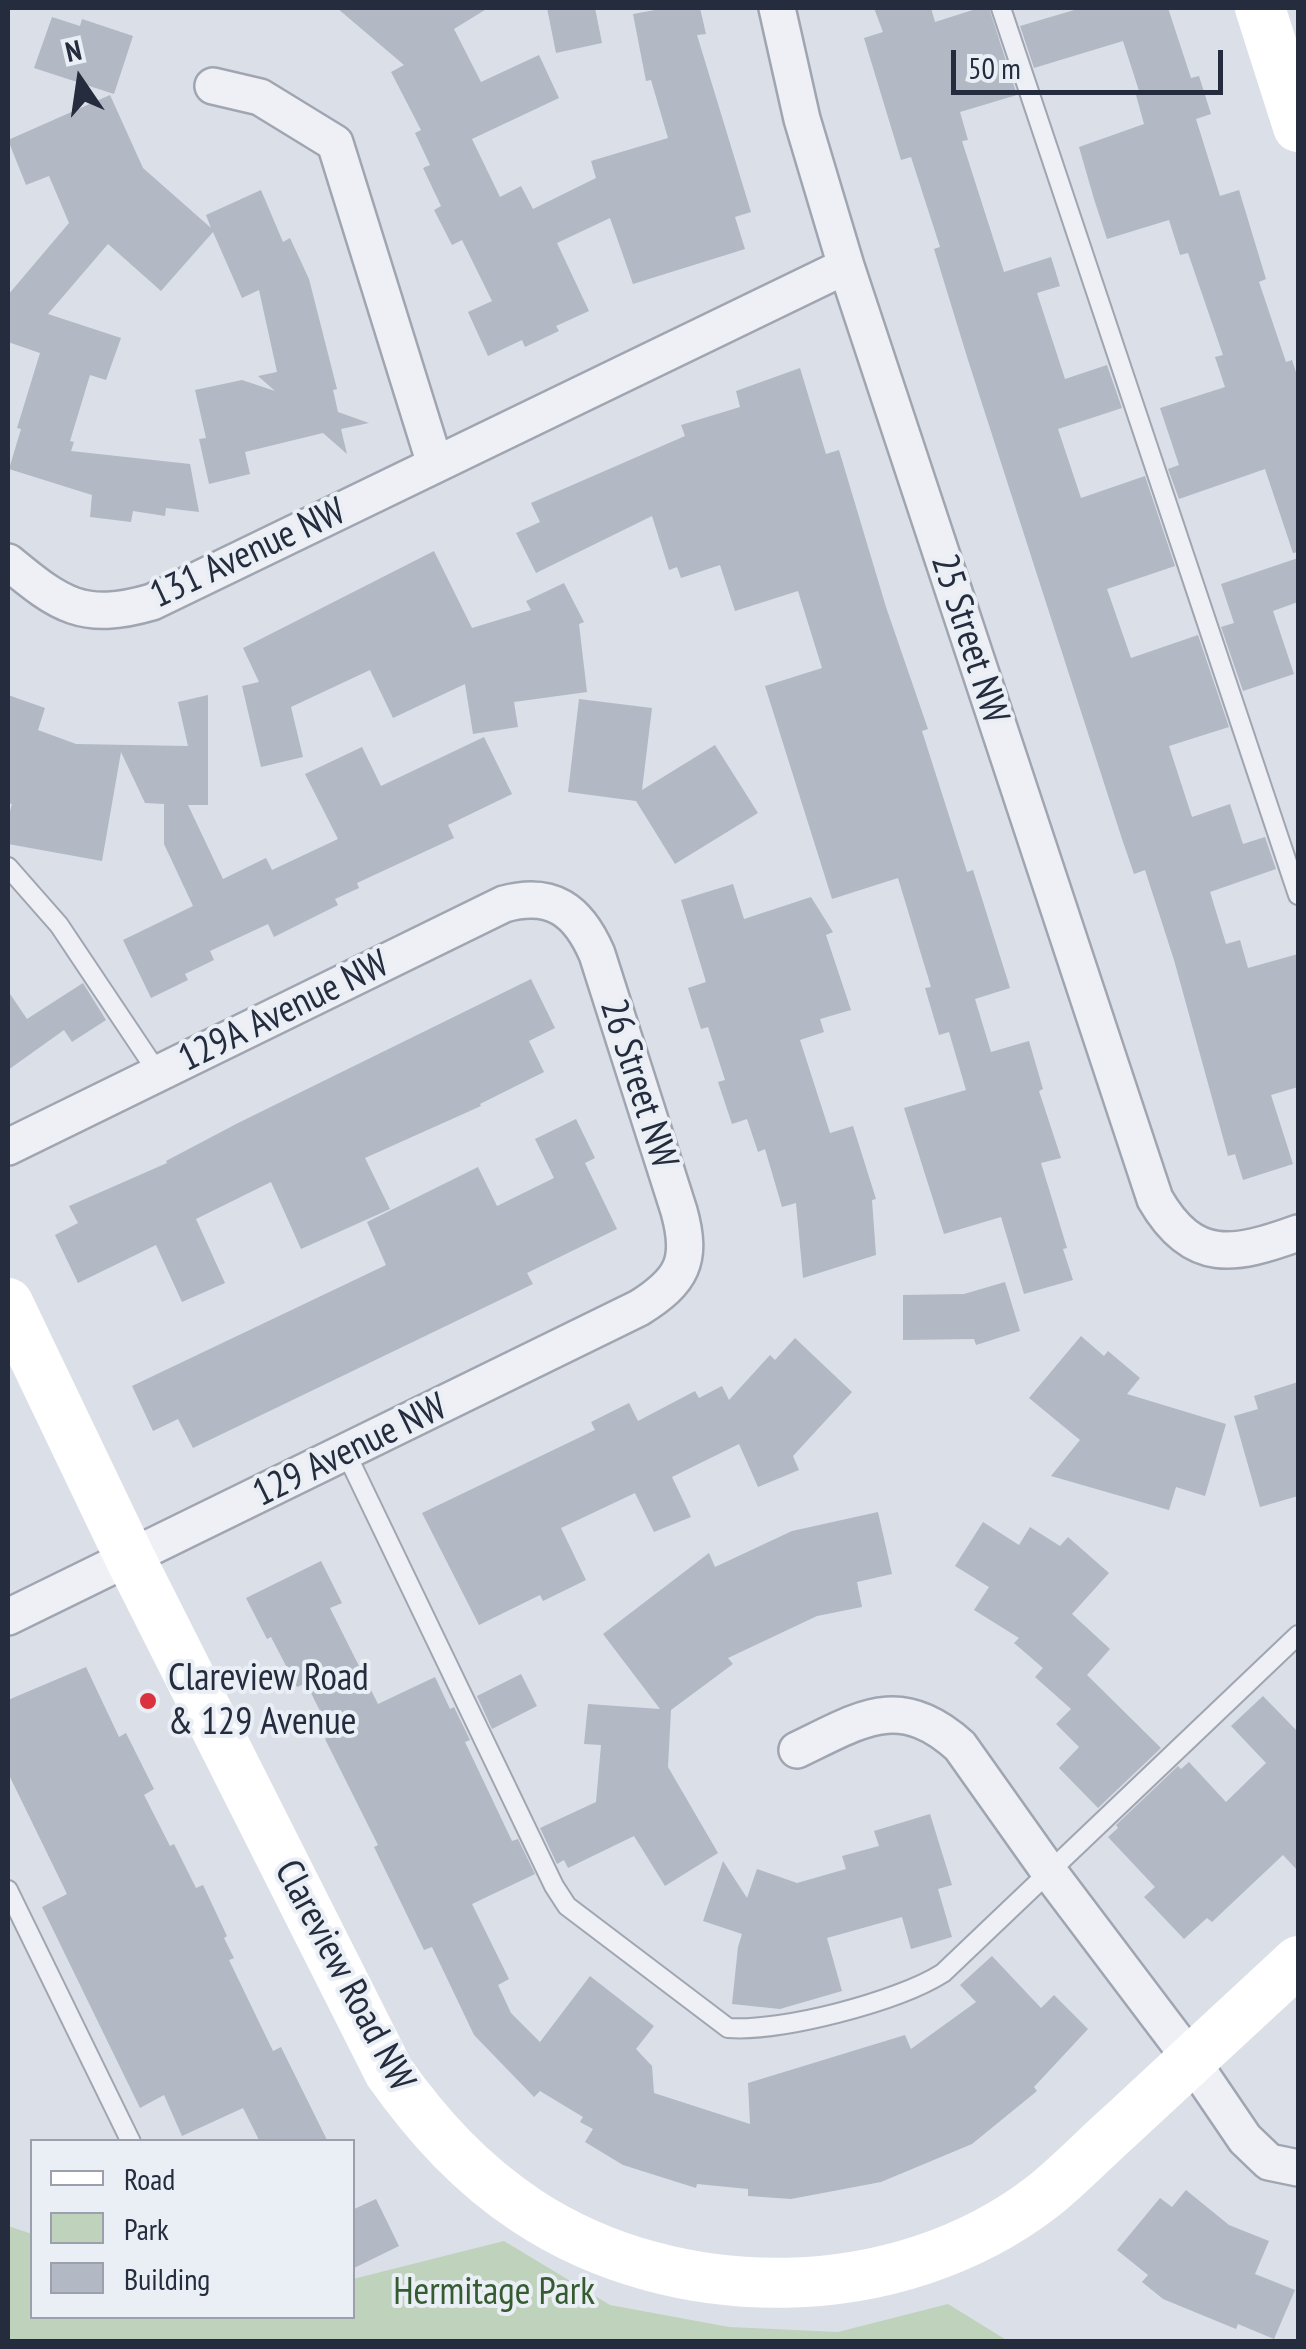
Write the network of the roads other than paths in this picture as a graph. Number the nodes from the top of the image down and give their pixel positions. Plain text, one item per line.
1 (778, 8) edge
2 (1002, 8) edge
3 (1260, 8) edge
4 (213, 86) dead end
5 (1298, 127) edge
6 (846, 266) junction
7 (435, 464) junction
8 (8, 562) edge
9 (8, 867) edge
10 (1298, 895) edge
11 (564, 909) joint
12 (158, 1073) junction
13 (8, 1147) edge
14 (1298, 1234) edge
15 (682, 1269) joint
16 (8, 1303) edge
17 (346, 1453) junction
18 (130, 1558) junction
19 (8, 1617) edge
20 (1298, 1635) edge
21 (797, 1750) dead end
22 (1050, 1873) junction
23 (8, 1890) edge
24 (1298, 1961) edge
25 (1192, 2061) junction
26 (130, 2139) edge
27 (1298, 2168) edge

1 - 6 street, 25 Street NW
2 - 10 lane
3 - 5 street
4 - 7 street
6 - 7 street, 131 Avenue NW
6 - 14 street, 25 Street NW
7 - 8 street, 131 Avenue NW
9 - 12 lane
11 - 12 street, 129A Avenue NW
11 - 15 street, 26 Street NW
12 - 13 street, 129A Avenue NW
15 - 17 street, 129 Avenue NW
16 - 18 street, Clareview Road NW
17 - 18 street, 129 Avenue NW
17 - 22 lane
18 - 19 street, 129 Avenue NW
18 - 25 street, Clareview Road NW
20 - 22 lane
21 - 22 street
22 - 25 street
23 - 26 lane
24 - 25 street, Clareview Road NW
25 - 27 street

